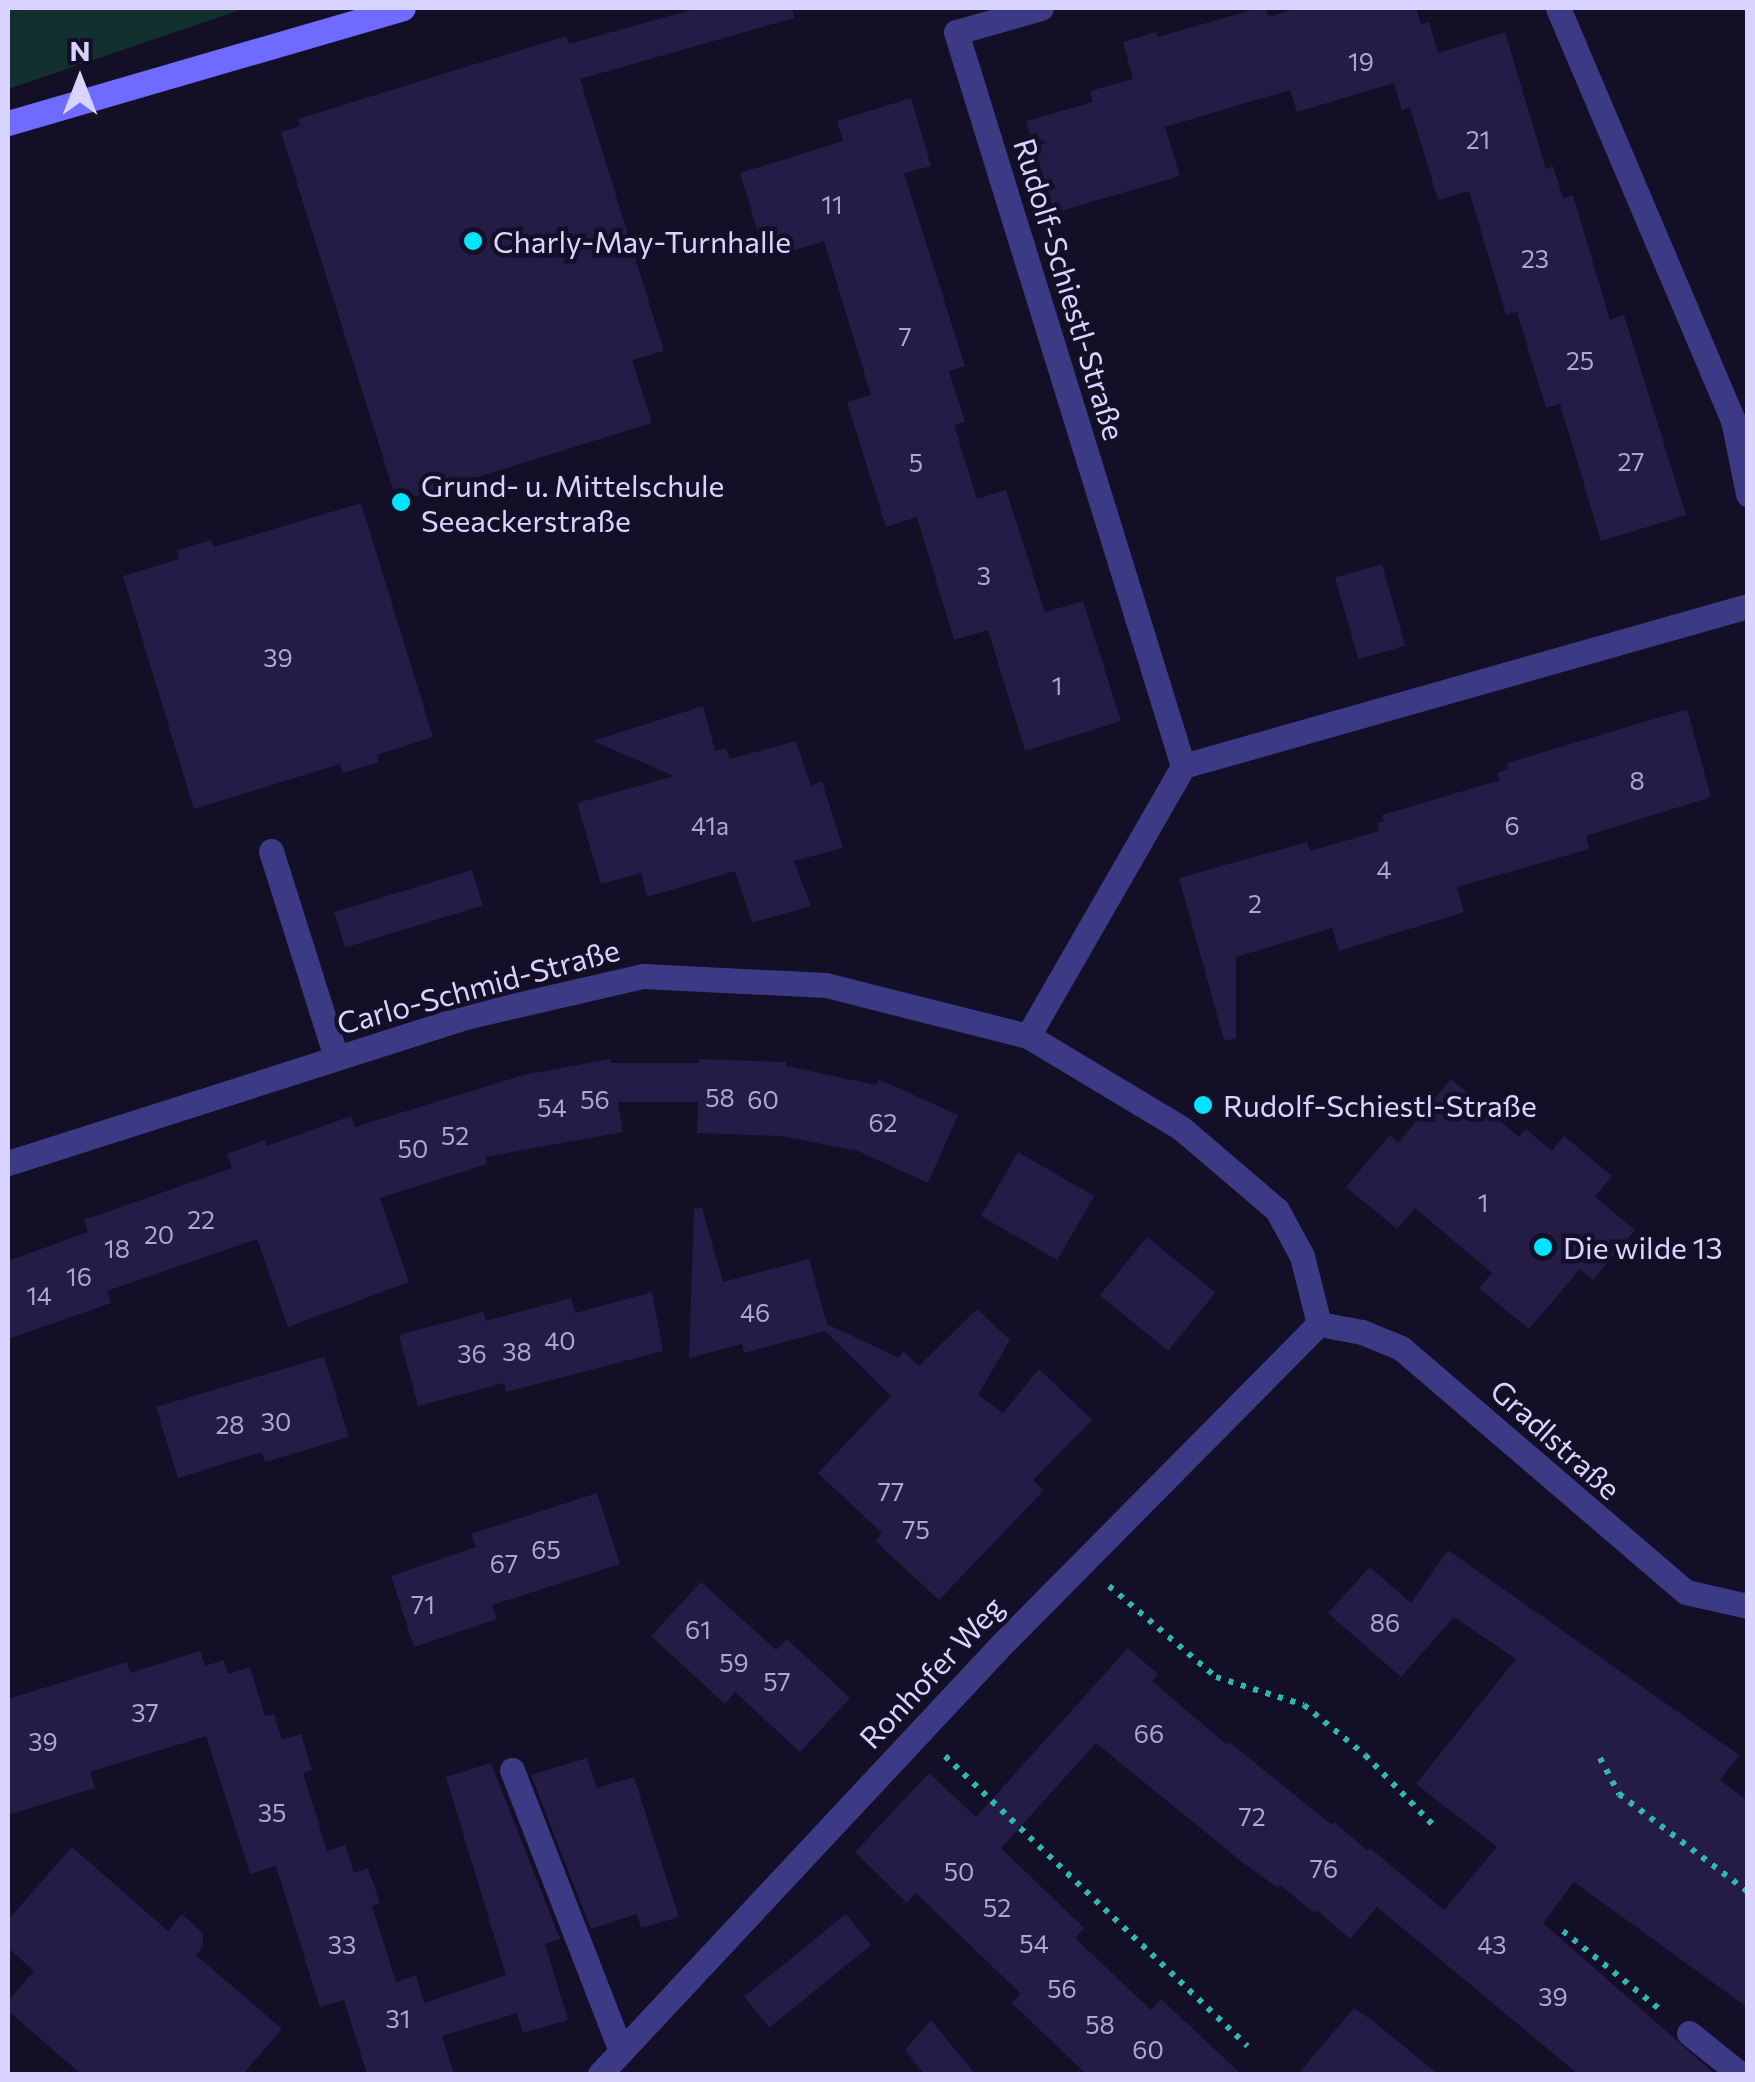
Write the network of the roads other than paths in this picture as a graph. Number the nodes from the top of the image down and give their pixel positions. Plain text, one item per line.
1 (402, 8) edge
2 (1042, 8) edge
3 (1558, 8) edge
4 (8, 123) edge
5 (1748, 494) edge
6 (1748, 606) edge
7 (1183, 766) junction
8 (272, 851) dead end
9 (1028, 1036) junction
10 (336, 1057) junction
11 (8, 1163) edge
12 (1319, 1324) junction
13 (1748, 1606) edge
14 (512, 1770) dead end
15 (1689, 2033) road end
16 (621, 2051) junction
17 (600, 2074) edge
18 (1740, 2074) edge

1 - 4 main road
2 - 7 street, Rudolf-Schiestl-Straße
3 - 5 street
6 - 7 street
7 - 9 street
8 - 10 street
9 - 10 street, Carlo-Schmid-Straße
9 - 12 street, Carlo-Schmid-Straße
10 - 11 street, Carlo-Schmid-Straße
12 - 13 street, Gradlstraße
12 - 16 street, Ronhofer Weg
14 - 16 street
15 - 18 street
16 - 17 street, Ronhofer Weg

